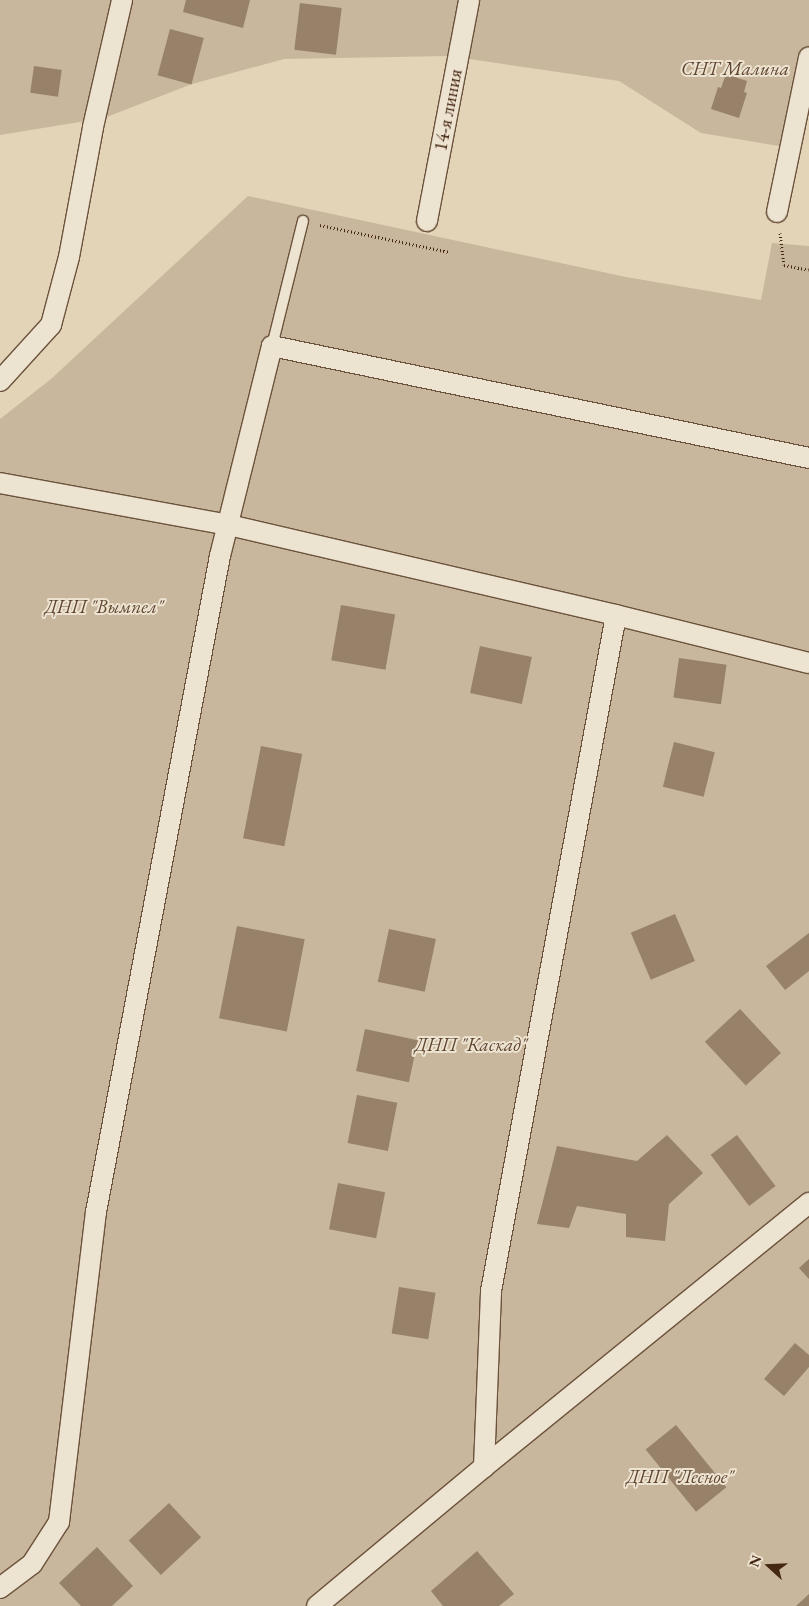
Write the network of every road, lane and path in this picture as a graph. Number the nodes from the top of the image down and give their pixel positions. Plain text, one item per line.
1 (122, 0) edge
2 (469, 0) edge
3 (809, 57) edge
4 (777, 212) joint
5 (427, 220) dead end
6 (303, 221) joint
7 (449, 252) dead end
8 (809, 270) edge
9 (272, 346) junction
10 (0, 381) edge
11 (809, 458) edge
12 (0, 483) edge
13 (229, 525) junction
14 (616, 614) junction
15 (809, 663) edge
16 (809, 1203) edge
17 (484, 1467) junction
18 (0, 1588) edge
19 (317, 1606) edge

1 - 10 street
2 - 5 street, 14-я линия
3 - 4 street
4 - 8 path
6 - 7 path
6 - 9 lane
9 - 11 street
9 - 13 street
12 - 13 street
13 - 14 street
13 - 18 street
14 - 15 street
14 - 17 street
16 - 17 street
17 - 19 street

